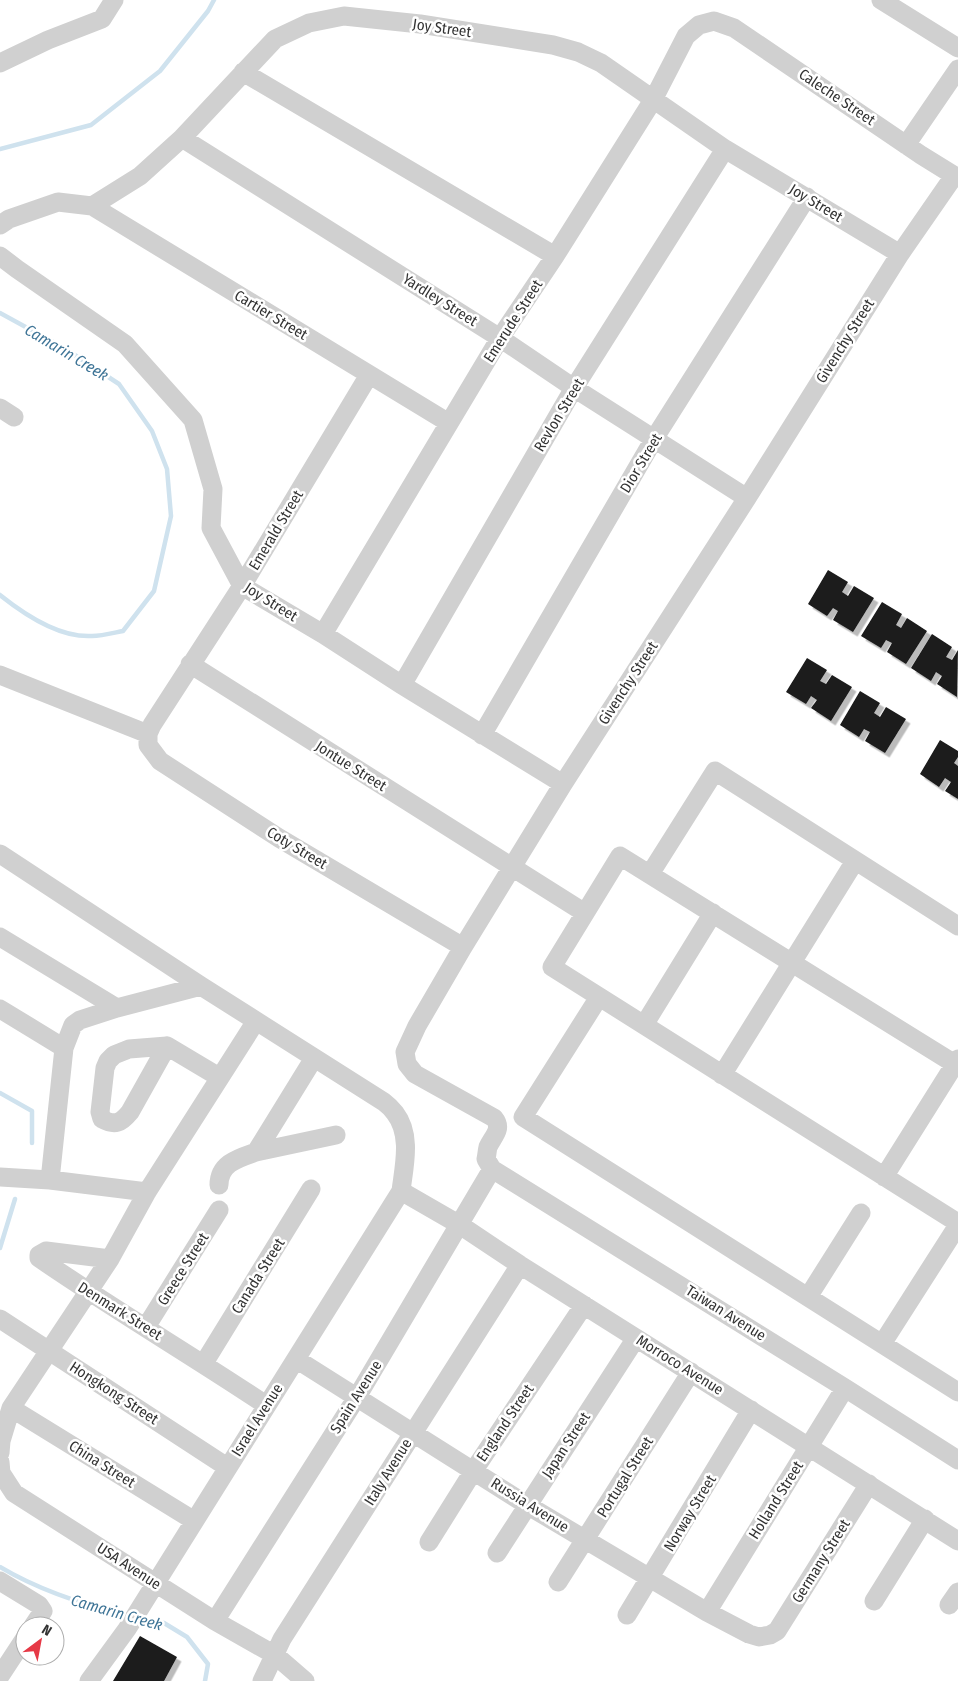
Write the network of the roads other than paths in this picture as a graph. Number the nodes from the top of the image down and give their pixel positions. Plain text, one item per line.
1 (114, 0) edge
2 (881, 0) edge
3 (714, 21) joint
4 (958, 48) edge
5 (0, 63) edge
6 (958, 69) edge
7 (242, 72) junction
8 (653, 100) junction
9 (182, 138) junction
10 (906, 144) junction
11 (725, 149) junction
12 (956, 177) edge
13 (807, 197) junction
14 (92, 206) junction
15 (0, 225) edge
16 (900, 254) junction
17 (0, 256) edge
18 (555, 256) junction
19 (500, 338) junction
20 (369, 375) junction
21 (574, 388) junction
22 (449, 422) junction
23 (654, 439) junction
24 (747, 498) junction
25 (242, 586) junction
26 (323, 634) junction
27 (190, 664) junction
28 (0, 675) edge
29 (402, 685) junction
30 (148, 734) junction
31 (482, 734) junction
32 (563, 784) junction
33 (0, 854) edge
34 (856, 861) junction
35 (512, 867) junction
36 (650, 874) junction
37 (585, 913) junction
38 (713, 913) junction
39 (958, 926) edge
40 (0, 937) edge
41 (463, 947) junction
42 (792, 962) junction
43 (201, 986) junction
44 (599, 997) junction
45 (117, 1008) junction
46 (0, 1009) edge
47 (256, 1021) junction
48 (644, 1025) junction
49 (167, 1046) dead end
50 (64, 1048) junction
51 (314, 1058) junction
52 (957, 1063) edge
53 (722, 1075) junction
54 (219, 1077) junction
55 (336, 1135) dead end
56 (256, 1152) junction
57 (492, 1169) junction
58 (1, 1177) edge
59 (884, 1177) junction
60 (44, 1180) junction
61 (219, 1185) dead end
62 (312, 1189) dead end
63 (401, 1191) junction
64 (147, 1192) junction
65 (219, 1210) dead end
66 (862, 1213) dead end
67 (958, 1224) edge
68 (460, 1225) junction
69 (110, 1259) junction
70 (520, 1265) junction
71 (89, 1292) junction
72 (808, 1297) junction
73 (584, 1305) junction
74 (0, 1319) edge
75 (146, 1327) junction
76 (636, 1338) junction
77 (882, 1344) junction
78 (48, 1350) junction
79 (296, 1359) junction
80 (204, 1363) junction
81 (691, 1372) junction
82 (846, 1388) junction
83 (958, 1392) edge
84 (357, 1397) junction
85 (266, 1405) junction
86 (12, 1408) junction
87 (751, 1410) junction
88 (413, 1432) junction
89 (809, 1446) junction
90 (0, 1453) edge
91 (958, 1460) edge
92 (0, 1462) edge
93 (227, 1466) junction
94 (474, 1470) junction
95 (869, 1484) junction
96 (527, 1505) junction
97 (925, 1519) junction
98 (193, 1520) junction
99 (585, 1539) junction
100 (958, 1541) edge
101 (429, 1542) dead end
102 (497, 1554) dead end
103 (651, 1578) junction
104 (0, 1581) edge
105 (558, 1582) dead end
106 (156, 1583) junction
107 (874, 1601) dead end
108 (707, 1612) junction
109 (38, 1616) edge
110 (627, 1616) dead end
111 (215, 1621) junction
112 (770, 1635) joint
113 (6, 1653) edge
114 (275, 1655) junction
115 (0, 1676) edge
116 (89, 1681) edge
117 (262, 1681) edge
118 (306, 1681) edge

1 - 5 street
2 - 4 street
3 - 8 street, Emerude Street
3 - 10 street, Caleche Street
6 - 10 street
7 - 8 street, Joy Street
7 - 9 street, Joy Street
7 - 18 street
8 - 11 street, Joy Street
8 - 18 street, Emerude Street
9 - 14 street, Joy Street
9 - 19 street, Yardley Street
10 - 12 street, Caleche Street
11 - 13 street, Joy Street
11 - 21 street, Revlon Street
12 - 16 street, Givenchy Street
13 - 16 street, Joy Street
13 - 23 street, Dior Street
14 - 15 street
14 - 20 street, Cartier Street
16 - 24 street, Givenchy Street
17 - 25 street, Joy Street
18 - 19 street, Emerude Street
19 - 21 street, Yardley Street
19 - 22 street, Emerude Street
20 - 22 street, Cartier Street
20 - 25 street, Emerald Street
21 - 23 street, Yardley Street
21 - 29 street, Revlon Street
22 - 26 street, Emerude Street
23 - 24 street, Yardley Street
23 - 31 street, Dior Street
24 - 32 street, Givenchy Street
25 - 26 street, Joy Street
25 - 27 street, Emerald Street
26 - 29 street, Joy Street
27 - 30 street, Emerald Street
27 - 35 street, Jontue Street
28 - 30 street
29 - 31 street, Joy Street
30 - 41 street, Coty Street
31 - 32 street, Joy Street
32 - 35 street, Givenchy Street
33 - 43 street, Israel Avenue
34 - 36 street
34 - 39 street
34 - 42 street
35 - 37 street, Jontue Street
35 - 41 street, Givenchy Street
36 - 37 street
36 - 38 street
37 - 44 street
38 - 42 street
38 - 48 street
40 - 45 street
41 - 57 street, Givenchy Street
42 - 52 street
42 - 53 street
43 - 45 street
43 - 47 street, Israel Avenue
44 - 48 street
44 - 72 street
45 - 50 street
46 - 50 street
47 - 51 street, Israel Avenue
47 - 54 street
48 - 53 street
49 - 54 street
50 - 60 street
51 - 56 street
51 - 63 street, Israel Avenue
52 - 59 street
53 - 59 street
54 - 64 street
55 - 56 street
56 - 61 street
57 - 68 street, Spain Avenue
57 - 82 street, Taiwan Avenue
58 - 60 street
59 - 67 street
60 - 64 street
62 - 80 street, Canada Street
63 - 68 street, Morroco Avenue
63 - 79 street, Israel Avenue
64 - 69 street
65 - 75 street, Greece Street
66 - 72 street
67 - 77 street
68 - 70 street, Morroco Avenue
68 - 84 street, Spain Avenue
69 - 71 street
69 - 71 street, Denmark Street
70 - 73 street, Morroco Avenue
70 - 88 street, Italy Avenue
71 - 75 street, Denmark Street
71 - 78 street
72 - 77 street
73 - 76 street, Morroco Avenue
73 - 94 street, England Street
74 - 78 street, Hongkong Street
75 - 80 street, Denmark Street
76 - 81 street, Morroco Avenue
76 - 96 street, Japan Street
77 - 83 street
78 - 86 street
78 - 93 street, Hongkong Street
79 - 84 street, Russia Avenue
79 - 85 street, Israel Avenue
80 - 85 street, Denmark Street
81 - 87 street, Morroco Avenue
81 - 99 street, Portugal Street
82 - 89 street, Holland Street
82 - 91 street, Taiwan Avenue
84 - 88 street, Russia Avenue
84 - 111 street, Spain Avenue
85 - 93 street, Israel Avenue
86 - 90 street
86 - 98 street, China Street
87 - 89 street, Morroco Avenue
87 - 103 street, Norway Street
88 - 94 street, Russia Avenue
88 - 114 street, Italy Avenue
89 - 95 street, Morroco Avenue
89 - 108 street, Holland Street
92 - 106 street, USA Avenue
93 - 98 street, Israel Avenue
94 - 96 street, Russia Avenue
94 - 101 street, England Street
95 - 97 street, Morroco Avenue
95 - 112 street, Germany Street
96 - 99 street, Russia Avenue
96 - 102 street, Japan Street
97 - 100 street, Morroco Avenue
97 - 107 street
98 - 106 street, Israel Avenue
99 - 103 street, Russia Avenue
99 - 105 street, Portugal Street
103 - 108 street, Russia Avenue
103 - 110 street, Norway Street
104 - 109 street
106 - 111 street, USA Avenue
106 - 116 street, Israel Avenue
108 - 112 street, Russia Avenue
111 - 114 street, USA Avenue
113 - 115 street
114 - 117 street, Italy Avenue
114 - 118 street, USA Avenue

